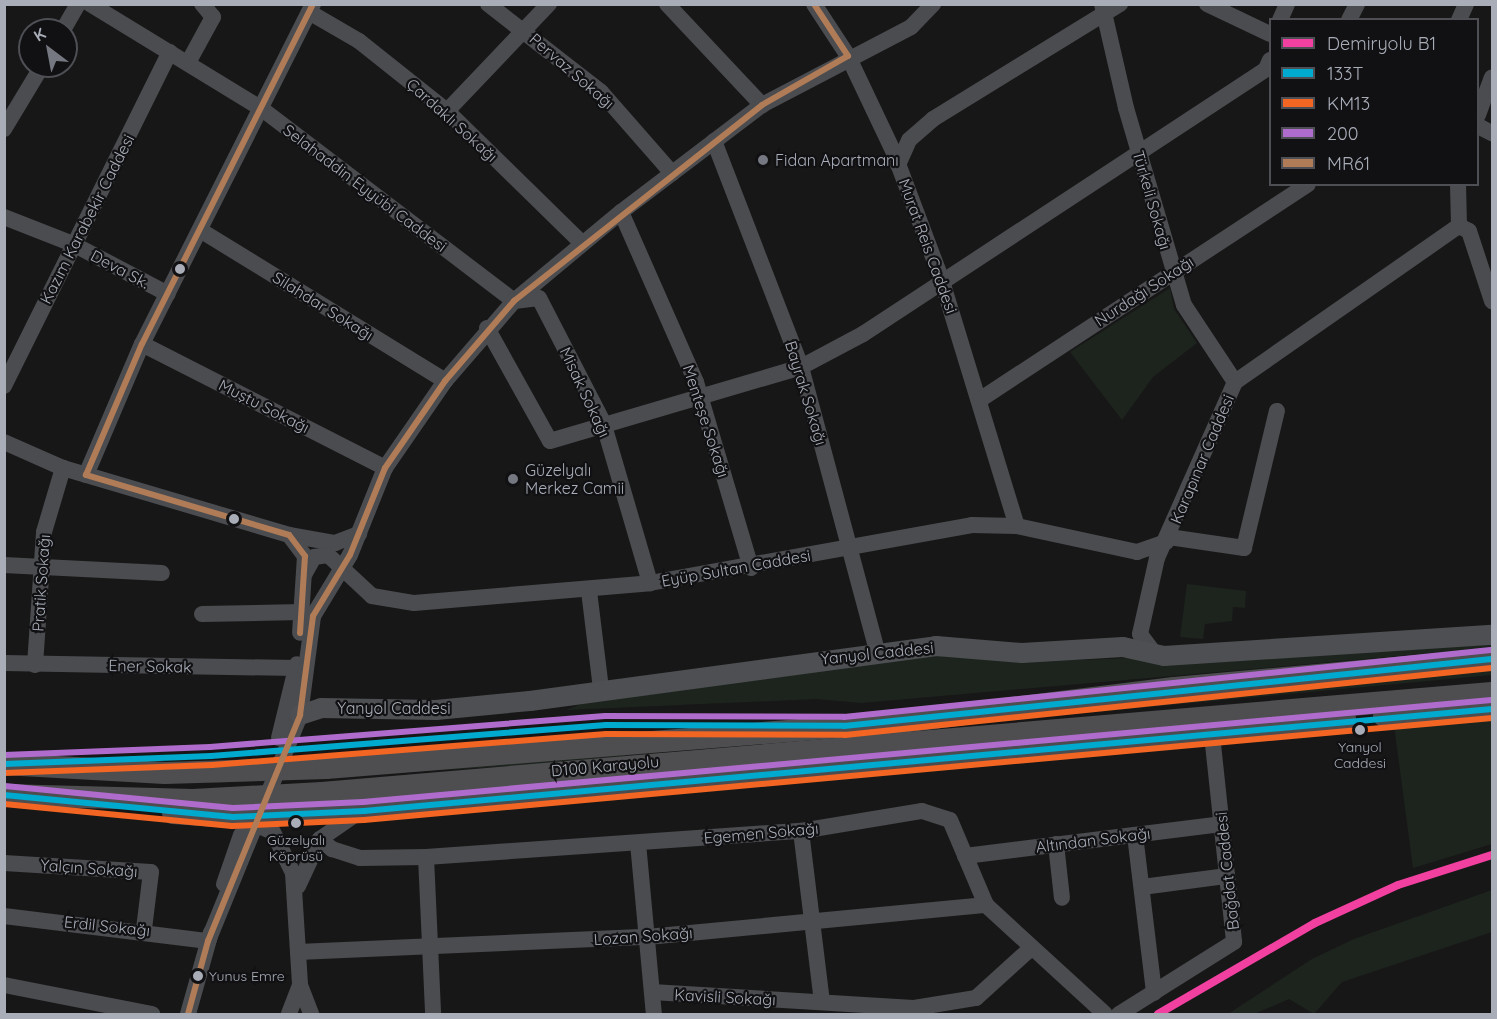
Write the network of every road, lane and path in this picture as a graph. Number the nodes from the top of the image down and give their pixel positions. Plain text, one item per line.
1 (78, 4) edge
2 (90, 4) edge
3 (202, 4) edge
4 (488, 4) edge
5 (549, 4) edge
6 (667, 4) edge
7 (814, 4) edge
8 (933, 4) edge
9 (1120, 4) edge
10 (1207, 4) edge
11 (1287, 4) edge
12 (1357, 4) edge
13 (1466, 4) edge
14 (311, 8) edge
15 (1103, 9) edge
16 (70, 18) edge
17 (1281, 18) edge
18 (1350, 18) edge
19 (1460, 18) edge
20 (525, 30) junction
21 (1269, 34) edge
22 (170, 52) junction
23 (848, 56) junction
24 (189, 61) junction
25 (1269, 62) edge
26 (1492, 77) edge
27 (34, 78) edge
28 (762, 105) junction
29 (262, 109) junction
30 (447, 111) junction
31 (1479, 112) edge
32 (7, 120) edge
33 (714, 141) junction
34 (1138, 153) junction
35 (898, 165) junction
36 (672, 173) junction
37 (1305, 186) edge
38 (1458, 186) edge
39 (621, 212) junction
40 (4, 217) edge
41 (1459, 226) junction
42 (200, 230) junction
43 (582, 243) junction
44 (73, 244) junction
45 (1173, 272) junction
46 (941, 278) junction
47 (168, 294) junction
48 (1492, 299) edge
49 (514, 301) junction
50 (488, 328) junction
51 (142, 344) junction
52 (801, 367) junction
53 (445, 381) junction
54 (1235, 382) junction
55 (4, 386) edge
56 (700, 393) junction
57 (981, 399) junction
58 (1277, 411) dead end
59 (603, 422) junction
60 (4, 442) edge
61 (63, 468) junction
62 (386, 468) junction
63 (86, 475) junction
64 (1017, 526) junction
65 (359, 534) junction
66 (289, 535) junction
67 (1168, 539) junction
68 (851, 546) junction
69 (1137, 552) junction
70 (4, 566) edge
71 (340, 568) junction
72 (751, 568) junction
73 (41, 569) junction
74 (162, 573) dead end
75 (305, 573) junction
76 (1152, 579) junction
77 (650, 583) junction
78 (589, 591) junction
79 (302, 612) junction
80 (202, 614) dead end
81 (1141, 627) junction
82 (1492, 635) edge
83 (1109, 647) junction
84 (877, 651) junction
85 (1155, 654) junction
86 (1492, 659) edge
87 (4, 663) edge
88 (35, 665) junction
89 (296, 668) junction
90 (601, 689) junction
91 (1492, 693) edge
92 (1492, 709) edge
93 (294, 720) junction
94 (1212, 735) junction
95 (4, 764) edge
96 (13, 796) edge
97 (364, 811) junction
98 (233, 817) junction
99 (1221, 824) junction
100 (801, 831) junction
101 (1135, 835) junction
102 (320, 839) junction
103 (638, 843) junction
104 (1056, 844) junction
105 (965, 856) junction
106 (426, 857) junction
107 (4, 862) edge
108 (1227, 876) junction
109 (1142, 887) junction
110 (1062, 898) dead end
111 (295, 899) junction
112 (986, 905) junction
113 (4, 916) edge
114 (814, 921) junction
115 (144, 929) junction
116 (647, 937) junction
117 (208, 941) junction
118 (430, 947) junction
119 (1030, 949) junction
120 (298, 952) junction
121 (4, 985) edge
122 (300, 985) junction
123 (652, 992) junction
124 (1154, 993) junction
125 (822, 1002) junction
126 (760, 1006) edge
127 (88, 1009) edge
128 (152, 1014) edge
129 (188, 1014) edge
130 (289, 1014) edge
131 (311, 1014) edge
132 (433, 1014) edge
133 (654, 1014) edge
134 (1105, 1014) edge
135 (1119, 1014) edge

1 - 16 street
2 - 22 street, Selahaddin Eyyübi Caddesi
3 - 24 street
4 - 20 street, Pervaz Sokağı
5 - 20 street
6 - 28 street
7 - 23 street
8 - 23 street
9 - 15 street, Murat Reis Caddesi
10 - 21 street
11 - 17 street
12 - 18 street
13 - 19 street
14 - 29 street
14 - 30 street, Çardaklı Sokağı
15 - 34 street, Türkeli Sokağı
15 - 35 street, Murat Reis Caddesi
20 - 30 street
20 - 36 street, Pervaz Sokağı
22 - 24 street, Selahaddin Eyyübi Caddesi
22 - 44 street, Kazım Karabekir Caddesi
23 - 28 street
23 - 35 street
24 - 29 street, Selahaddin Eyyübi Caddesi
25 - 34 street
26 - 31 street
27 - 32 street
28 - 33 street
29 - 42 street
29 - 49 street, Selahaddin Eyyübi Caddesi
30 - 43 street, Çardaklı Sokağı
33 - 36 street
33 - 52 street, Bayrak Sokağı
34 - 45 street, Türkeli Sokağı
34 - 46 street
35 - 46 street, Murat Reis Caddesi
36 - 39 street
37 - 45 street, Nurdağı Sokağı
38 - 41 street
39 - 43 street
39 - 56 street, Menteşe Sokağı
40 - 44 street, Deva Sk.
41 - 48 street
41 - 54 street, Karapınar Caddesi
42 - 47 street
42 - 53 street, Silahdar Sokağı
43 - 49 street
44 - 47 street, Deva Sk.
44 - 55 street, Kazım Karabekir Caddesi
45 - 54 street, Türkeli Sokağı
45 - 57 street, Nurdağı Sokağı
46 - 52 street
46 - 57 street, Murat Reis Caddesi
47 - 51 street
49 - 50 street
49 - 59 street, Misak Sokağı
50 - 53 street
50 - 59 street
51 - 62 street, Muştu Sokağı
51 - 63 street
52 - 56 street
52 - 68 street, Bayrak Sokağı
53 - 62 street
54 - 67 street, Karapınar Caddesi
56 - 59 street
56 - 72 street, Menteşe Sokağı
57 - 64 street, Murat Reis Caddesi
58 - 67 street
59 - 77 street, Misak Sokağı
60 - 61 street
61 - 63 street
61 - 73 street, Pratik Sokağı
62 - 65 street
63 - 66 street
64 - 68 street, Eyüp Sultan Caddesi
64 - 69 street, Eyüp Sultan Caddesi
65 - 66 street
65 - 71 street
66 - 75 street
67 - 69 street
67 - 76 street, Karapınar Caddesi
68 - 72 street, Eyüp Sultan Caddesi
68 - 84 street, Bayrak Sokağı
69 - 76 street
70 - 73 street
71 - 75 street
71 - 78 street, Eyüp Sultan Caddesi
71 - 93 street
72 - 77 street, Eyüp Sultan Caddesi
73 - 74 street
73 - 88 street, Pratik Sokağı
75 - 79 street
76 - 81 street, Karapınar Caddesi
77 - 78 street, Eyüp Sultan Caddesi
78 - 90 street
79 - 80 street
79 - 89 street
81 - 83 street
81 - 85 street
82 - 85 main road, Yanyol Caddesi
83 - 84 main road, Yanyol Caddesi
83 - 85 main road, Yanyol Caddesi
84 - 90 main road, Yanyol Caddesi
86 - 95 highway, D100 Karayolu
87 - 88 street, Ener Sokak
88 - 89 street, Ener Sokak
89 - 93 street
90 - 93 main road, Yanyol Caddesi
91 - 96 highway, D100 Karayolu
92 - 94 highway
93 - 117 street
94 - 97 street
94 - 99 street, Bağdat Caddesi
96 - 98 highway
97 - 98 street
97 - 102 street
98 - 111 street
99 - 101 street, Altından Sokağı
99 - 108 street, Bağdat Caddesi
100 - 103 street, Egemen Sokağı
100 - 105 street, Egemen Sokağı
100 - 114 street
101 - 104 street, Altından Sokağı
101 - 109 street
102 - 106 street, Egemen Sokağı
102 - 111 street
103 - 106 street, Egemen Sokağı
103 - 116 street
104 - 105 street, Altından Sokağı
104 - 110 street
105 - 112 street, Egemen Sokağı
106 - 118 street
107 - 115 street, Yalçın Sokağı
108 - 109 street
108 - 124 street, Bağdat Caddesi
109 - 124 street
111 - 120 street
112 - 114 street, Lozan Sokağı
112 - 119 street, Egemen Sokağı
113 - 115 street, Erdil Sokağı
114 - 116 street, Lozan Sokağı
114 - 125 street
115 - 117 street, Erdil Sokağı
116 - 118 street, Lozan Sokağı
116 - 123 street
117 - 129 street
118 - 120 street, Lozan Sokağı
118 - 132 street
119 - 125 street, Kavisli Sokağı
119 - 134 street, Egemen Sokağı
120 - 122 street
121 - 127 street
122 - 130 street
122 - 131 street
123 - 126 street, Kavisli Sokağı
123 - 133 street
124 - 135 street, Bağdat Caddesi
125 - 126 street, Kavisli Sokağı
127 - 128 street

